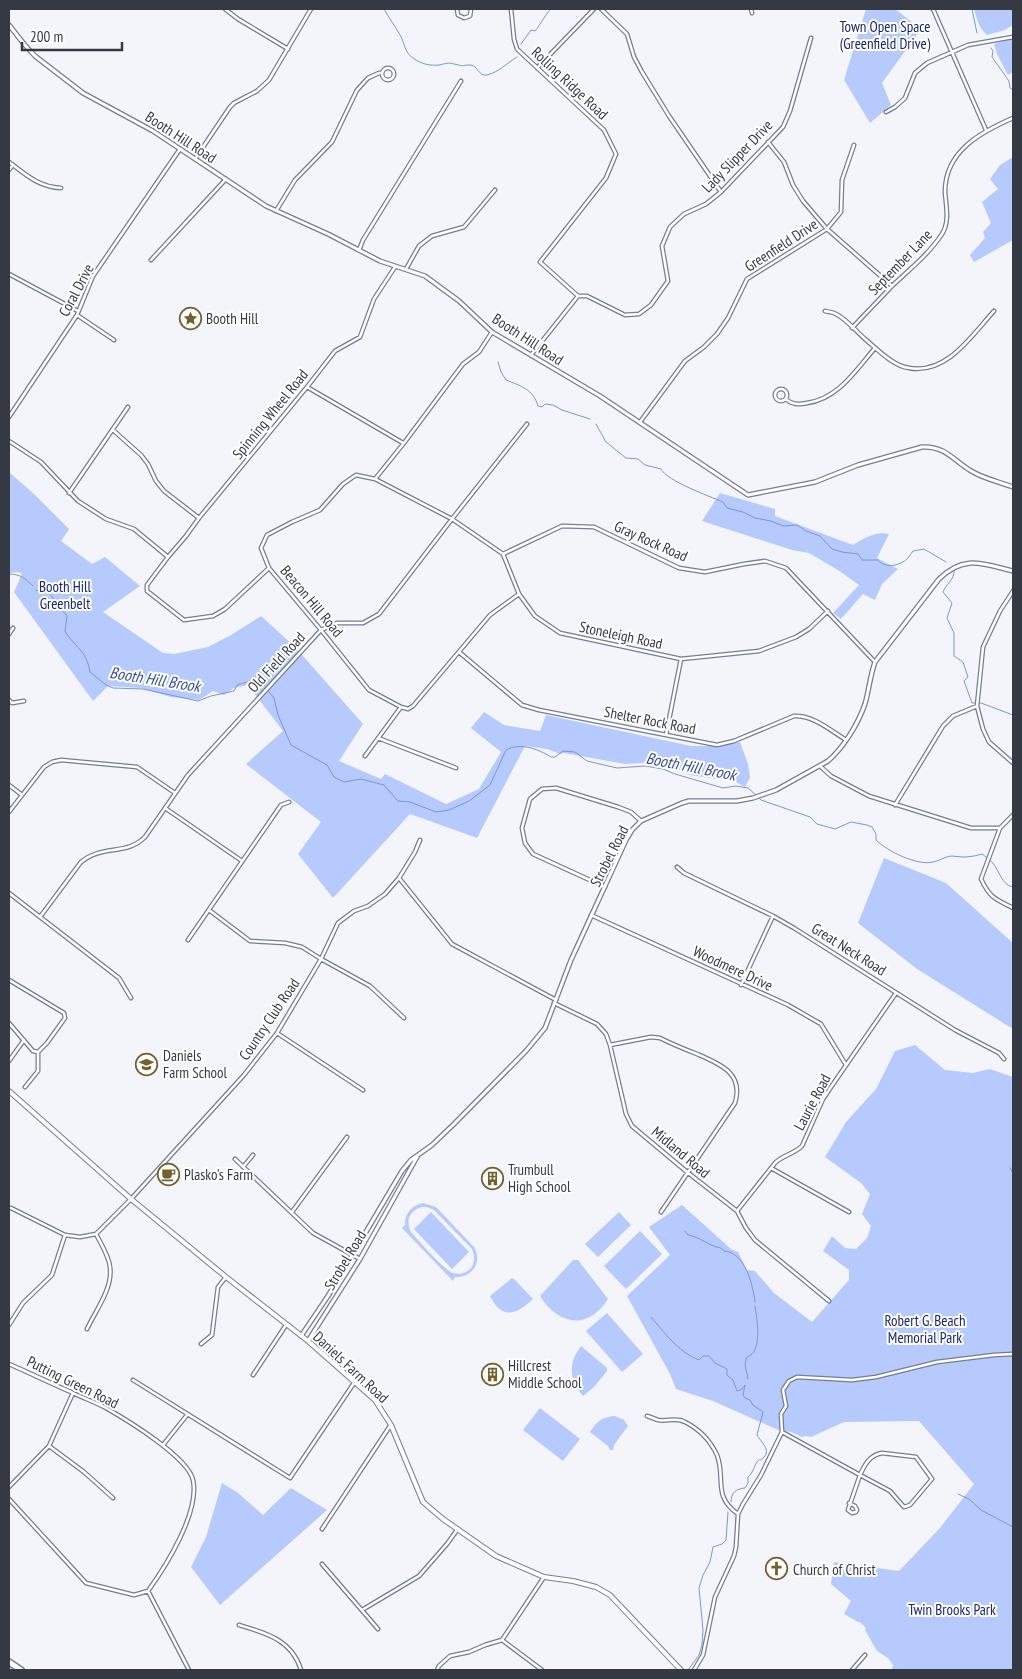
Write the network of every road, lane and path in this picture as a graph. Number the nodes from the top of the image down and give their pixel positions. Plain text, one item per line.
1 (225, 9) edge
2 (311, 9) edge
3 (457, 9) edge
4 (471, 9) edge
5 (511, 9) edge
6 (594, 9) edge
7 (601, 9) edge
8 (933, 9) edge
9 (9, 25) edge
10 (1013, 37) edge
11 (811, 38) dead end
12 (288, 49) junction
13 (951, 51) junction
14 (538, 68) junction
15 (382, 73) junction
16 (461, 81) dead end
17 (886, 112) dead end
18 (1013, 118) edge
19 (986, 130) junction
20 (768, 142) junction
21 (854, 145) dead end
22 (180, 149) junction
23 (195, 159) junction
24 (9, 162) edge
25 (13, 165) junction
26 (9, 170) edge
27 (226, 180) junction
28 (61, 188) dead end
29 (495, 190) dead end
30 (721, 192) junction
31 (276, 211) junction
32 (827, 229) junction
33 (359, 250) junction
34 (150, 260) dead end
35 (395, 267) junction
36 (406, 269) junction
37 (9, 274) edge
38 (892, 286) junction
39 (578, 296) junction
40 (824, 311) dead end
41 (994, 311) dead end
42 (78, 313) junction
43 (852, 328) junction
44 (492, 332) junction
45 (114, 340) dead end
46 (875, 348) junction
47 (531, 355) junction
48 (307, 387) junction
49 (786, 398) junction
50 (128, 407) dead end
51 (9, 417) edge
52 (640, 422) junction
53 (527, 424) dead end
54 (113, 430) junction
55 (9, 441) edge
56 (404, 443) junction
57 (375, 479) junction
58 (1013, 487) edge
59 (69, 493) junction
60 (199, 518) junction
61 (452, 519) junction
62 (504, 554) junction
63 (168, 557) junction
64 (269, 568) junction
65 (1013, 571) edge
66 (1013, 591) edge
67 (519, 594) junction
68 (828, 611) junction
69 (13, 628) dead end
70 (321, 630) junction
71 (9, 634) edge
72 (459, 652) junction
73 (681, 659) junction
74 (875, 662) junction
75 (9, 700) edge
76 (24, 701) dead end
77 (977, 704) junction
78 (401, 708) junction
79 (666, 735) junction
80 (378, 738) junction
81 (846, 740) junction
82 (365, 756) dead end
83 (1013, 763) edge
84 (820, 766) junction
85 (456, 768) dead end
86 (9, 785) edge
87 (175, 793) junction
88 (22, 795) junction
89 (289, 802) dead end
90 (895, 805) junction
91 (165, 808) junction
92 (9, 812) edge
93 (1013, 815) edge
94 (641, 821) junction
95 (1000, 828) junction
96 (420, 840) dead end
97 (243, 861) junction
98 (677, 866) dead end
99 (399, 878) junction
100 (605, 887) junction
101 (9, 893) edge
102 (1013, 908) edge
103 (209, 910) junction
104 (591, 915) junction
105 (773, 916) junction
106 (40, 917) junction
107 (188, 940) dead end
108 (321, 959) junction
109 (9, 980) edge
110 (741, 984) junction
111 (896, 992) junction
112 (131, 998) dead end
113 (555, 1002) junction
114 (404, 1018) dead end
115 (9, 1023) edge
116 (277, 1033) junction
117 (24, 1040) junction
118 (610, 1045) junction
119 (38, 1052) junction
120 (1004, 1059) dead end
121 (9, 1061) edge
122 (846, 1065) junction
123 (26, 1087) dead end
124 (363, 1090) dead end
125 (9, 1091) edge
126 (347, 1137) dead end
127 (253, 1155) dead end
128 (418, 1156) junction
129 (235, 1159) dead end
130 (244, 1167) junction
131 (771, 1168) junction
132 (687, 1172) junction
133 (393, 1185) junction
134 (399, 1188) junction
135 (131, 1199) junction
136 (9, 1208) edge
137 (737, 1211) junction
138 (292, 1212) junction
139 (661, 1212) dead end
140 (849, 1212) dead end
141 (96, 1234) junction
142 (65, 1235) junction
143 (353, 1255) junction
144 (360, 1259) junction
145 (226, 1277) junction
146 (829, 1301) dead end
147 (9, 1325) edge
148 (286, 1325) junction
149 (87, 1329) dead end
150 (301, 1336) junction
151 (308, 1341) junction
152 (201, 1344) dead end
153 (1013, 1354) edge
154 (9, 1364) edge
155 (253, 1375) dead end
156 (132, 1380) dead end
157 (354, 1383) junction
158 (73, 1393) junction
159 (187, 1415) junction
160 (648, 1416) dead end
161 (391, 1425) junction
162 (782, 1432) junction
163 (49, 1446) junction
164 (163, 1446) junction
165 (860, 1475) junction
166 (9, 1487) edge
167 (113, 1498) dead end
168 (9, 1499) edge
169 (850, 1503) dead end
170 (738, 1514) junction
171 (322, 1529) dead end
172 (457, 1530) junction
173 (322, 1564) dead end
174 (544, 1577) junction
175 (148, 1592) junction
176 (362, 1610) junction
177 (239, 1625) dead end
178 (378, 1628) dead end
179 (502, 1640) junction
180 (865, 1655) dead end
181 (9, 1662) edge
182 (21, 1670) edge
183 (189, 1670) edge
184 (301, 1670) edge
185 (437, 1670) edge
186 (542, 1670) edge
187 (681, 1670) edge
188 (694, 1670) edge
189 (852, 1670) edge

1 - 12 street
2 - 12 street
3 - 4 street
5 - 14 street, Rolling Ridge Road
6 - 14 street
7 - 30 street
8 - 13 street
9 - 22 street, Booth Hill Road
10 - 13 street
11 - 20 street, Lady Slipper Drive
12 - 23 street
13 - 17 street
13 - 19 street
14 - 39 street, Rolling Ridge Road
15 - 15 street
15 - 31 street
16 - 33 street
18 - 19 street, September Lane
19 - 38 street, September Lane
20 - 30 street, Lady Slipper Drive
20 - 32 street
21 - 32 street, Greenfield Drive
22 - 23 street, Booth Hill Road
22 - 42 street, Coral Drive
23 - 27 street, Booth Hill Road
24 - 25 street
25 - 26 street
25 - 28 street
27 - 31 street, Booth Hill Road
27 - 34 street
29 - 36 street
30 - 39 street, Lady Slipper Drive
31 - 33 street, Booth Hill Road
32 - 38 street
32 - 52 street, Greenfield Drive
33 - 35 street, Booth Hill Road
35 - 36 street, Booth Hill Road
35 - 48 street, Spinning Wheel Road
36 - 44 street, Booth Hill Road
37 - 42 street
38 - 43 street, September Lane
39 - 47 street
40 - 43 street
41 - 46 street
42 - 45 street
42 - 51 street, Coral Drive
43 - 46 street
44 - 47 street, Booth Hill Road
44 - 56 street
46 - 49 street
47 - 52 street, Booth Hill Road
48 - 56 street
48 - 60 street, Spinning Wheel Road
49 - 49 street
50 - 54 street
52 - 58 street, Booth Hill Road
53 - 61 street, Old Field Road
54 - 59 street
54 - 60 street
55 - 59 street
56 - 57 street
57 - 61 street, Beacon Hill Road
57 - 64 street, Beacon Hill Road
59 - 63 street
60 - 63 street, Spinning Wheel Road
61 - 62 street
61 - 70 street, Old Field Road
62 - 67 street, Stoneleigh Road
62 - 68 street, Gray Rock Road
63 - 64 street, Spinning Wheel Road
64 - 70 street, Beacon Hill Road
65 - 74 street, Strobel Road
66 - 77 street
67 - 72 street
67 - 73 street, Stoneleigh Road
68 - 73 street, Stoneleigh Road
68 - 74 street, Gray Rock Road
69 - 71 street
70 - 78 street, Beacon Hill Road
70 - 87 street, Old Field Road
72 - 78 street
72 - 79 street, Shelter Rock Road
73 - 79 street
74 - 81 street, Strobel Road
75 - 76 street
77 - 83 street
77 - 90 street
78 - 80 street
79 - 81 street, Shelter Rock Road
80 - 82 street
80 - 85 street
81 - 84 street, Strobel Road
84 - 90 street
84 - 94 street, Strobel Road
86 - 88 street
87 - 88 street
87 - 91 street, Old Field Road
88 - 92 street
89 - 97 street
90 - 95 street
91 - 97 street
91 - 106 street, Old Field Road
93 - 95 street
94 - 100 street, Strobel Road
94 - 100 street
95 - 102 street
96 - 99 street, Country Club Road
97 - 103 street
98 - 105 street, Great Neck Road
99 - 108 street, Country Club Road
99 - 113 street, Midland Road
100 - 104 street, Strobel Road
101 - 106 street
103 - 107 street
103 - 108 street
104 - 110 street, Woodmere Drive
104 - 113 street, Strobel Road
105 - 110 street
105 - 111 street, Great Neck Road
106 - 112 street
108 - 114 street
108 - 116 street, Country Club Road
109 - 119 street
110 - 122 street, Woodmere Drive
111 - 120 street, Great Neck Road
111 - 122 street, Laurie Road
113 - 118 street, Midland Road
113 - 128 street, Strobel Road
115 - 117 street
116 - 124 street
116 - 135 street, Country Club Road
117 - 119 street
117 - 121 street
118 - 132 street, Midland Road
118 - 132 street
119 - 123 street
122 - 131 street, Laurie Road
125 - 135 main road, Daniels Farm Road
126 - 138 street
127 - 130 street
128 - 133 street, Strobel Road
128 - 134 street, Strobel Road
129 - 130 street
130 - 138 street
131 - 137 street, Laurie Road
131 - 140 street
132 - 137 street, Midland Road
132 - 139 street
133 - 134 street
133 - 143 street, Strobel Road
134 - 144 street, Strobel Road
135 - 141 street, Country Club Road
135 - 145 main road, Daniels Farm Road
136 - 142 street
137 - 146 street, Midland Road
138 - 143 street
141 - 142 street
141 - 149 street
142 - 147 street
143 - 144 street
143 - 150 street, Strobel Road
144 - 151 street, Strobel Road
145 - 148 main road, Daniels Farm Road
145 - 152 street
148 - 150 main road, Daniels Farm Road
148 - 155 street
150 - 151 main road, Daniels Farm Road
151 - 157 main road, Daniels Farm Road
153 - 162 street
154 - 158 street, Putting Green Road
156 - 159 street
157 - 159 street
157 - 161 main road, Daniels Farm Road
158 - 163 street
158 - 164 street, Putting Green Road
159 - 164 street
160 - 170 street
161 - 171 street
161 - 172 main road, Daniels Farm Road
162 - 165 street
162 - 170 street
163 - 166 street
163 - 167 street
164 - 175 street, Putting Green Road
165 - 165 street
165 - 169 street
168 - 175 street
170 - 188 street
172 - 174 main road, Daniels Farm Road
172 - 176 street
173 - 176 street
174 - 179 street
174 - 187 main road, Daniels Farm Road
175 - 183 street
176 - 178 street
177 - 184 street
179 - 185 street
179 - 186 street
180 - 189 street
181 - 182 highway

